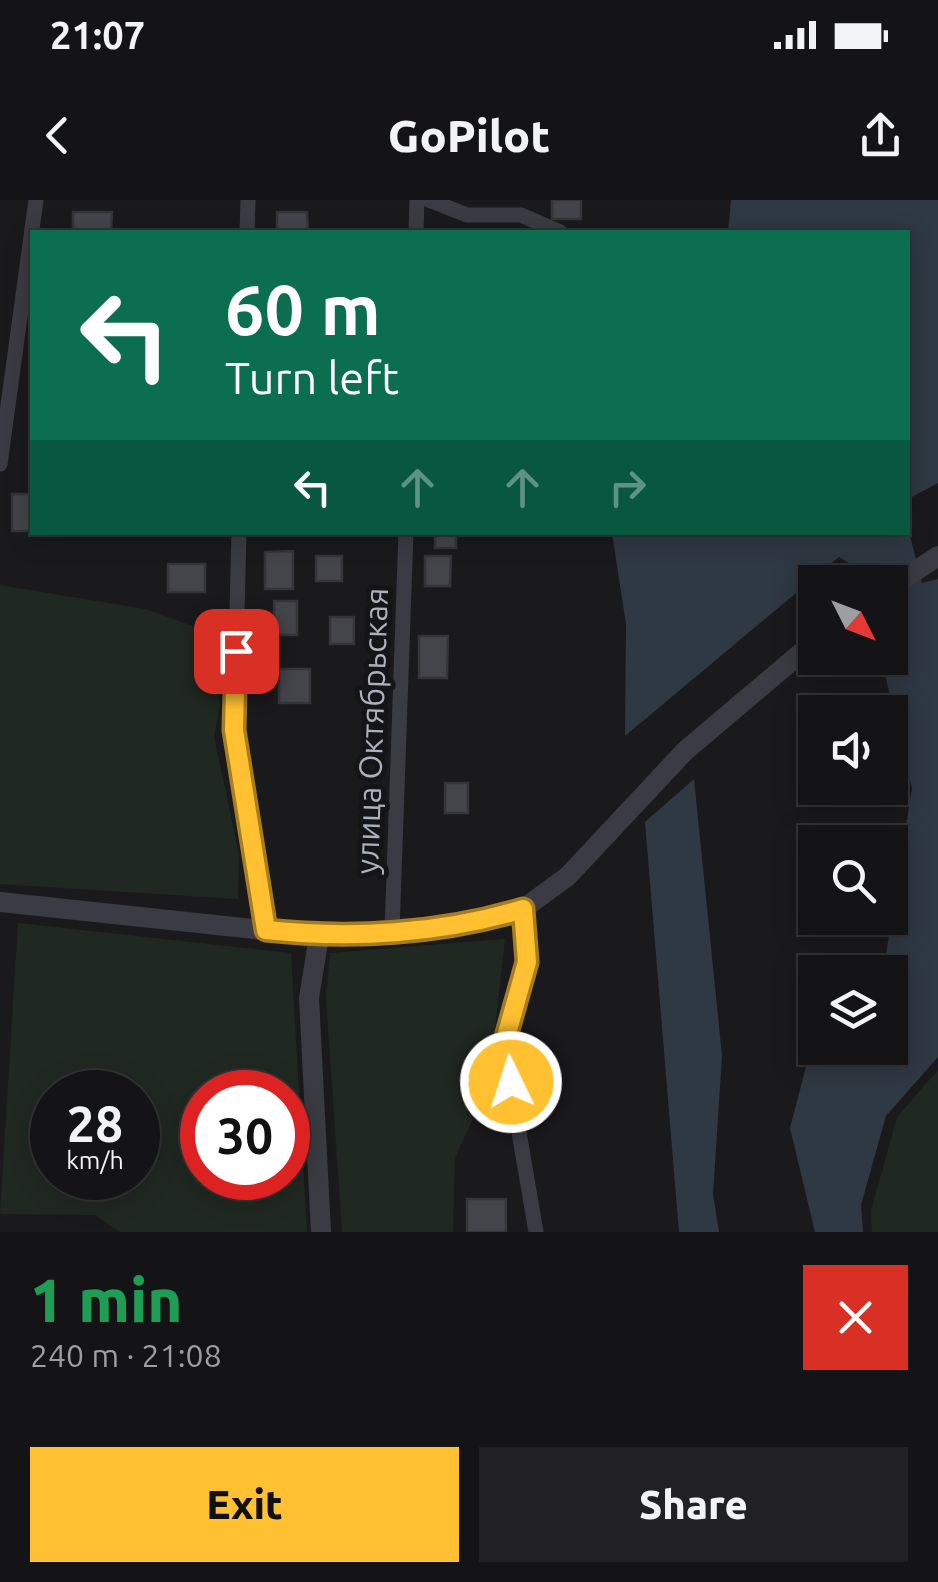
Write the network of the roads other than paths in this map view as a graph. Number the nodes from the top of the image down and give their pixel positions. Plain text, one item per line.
1 (36, 200) edge
2 (248, 200) edge
3 (417, 200) edge
4 (428, 200) edge
5 (521, 208) edge
6 (32, 230) edge
7 (248, 230) edge
8 (416, 230) edge
9 (557, 230) edge
10 (30, 244) edge
11 (0, 464) edge
12 (239, 535) edge
13 (406, 535) edge
14 (938, 556) edge
15 (908, 576) edge
16 (798, 655) edge
17 (0, 902) edge
18 (523, 909) junction
19 (266, 930) junction
20 (392, 932) junction
21 (319, 936) junction
22 (322, 1232) edge
23 (536, 1232) edge

1 - 6 street
2 - 7 street
3 - 8 street
4 - 5 street
5 - 9 street
10 - 11 street
12 - 19 street
13 - 20 street, улица Октябрьская
14 - 15 street
16 - 18 street
17 - 19 street
18 - 20 street
18 - 23 street
19 - 21 street
20 - 21 street
21 - 22 street

